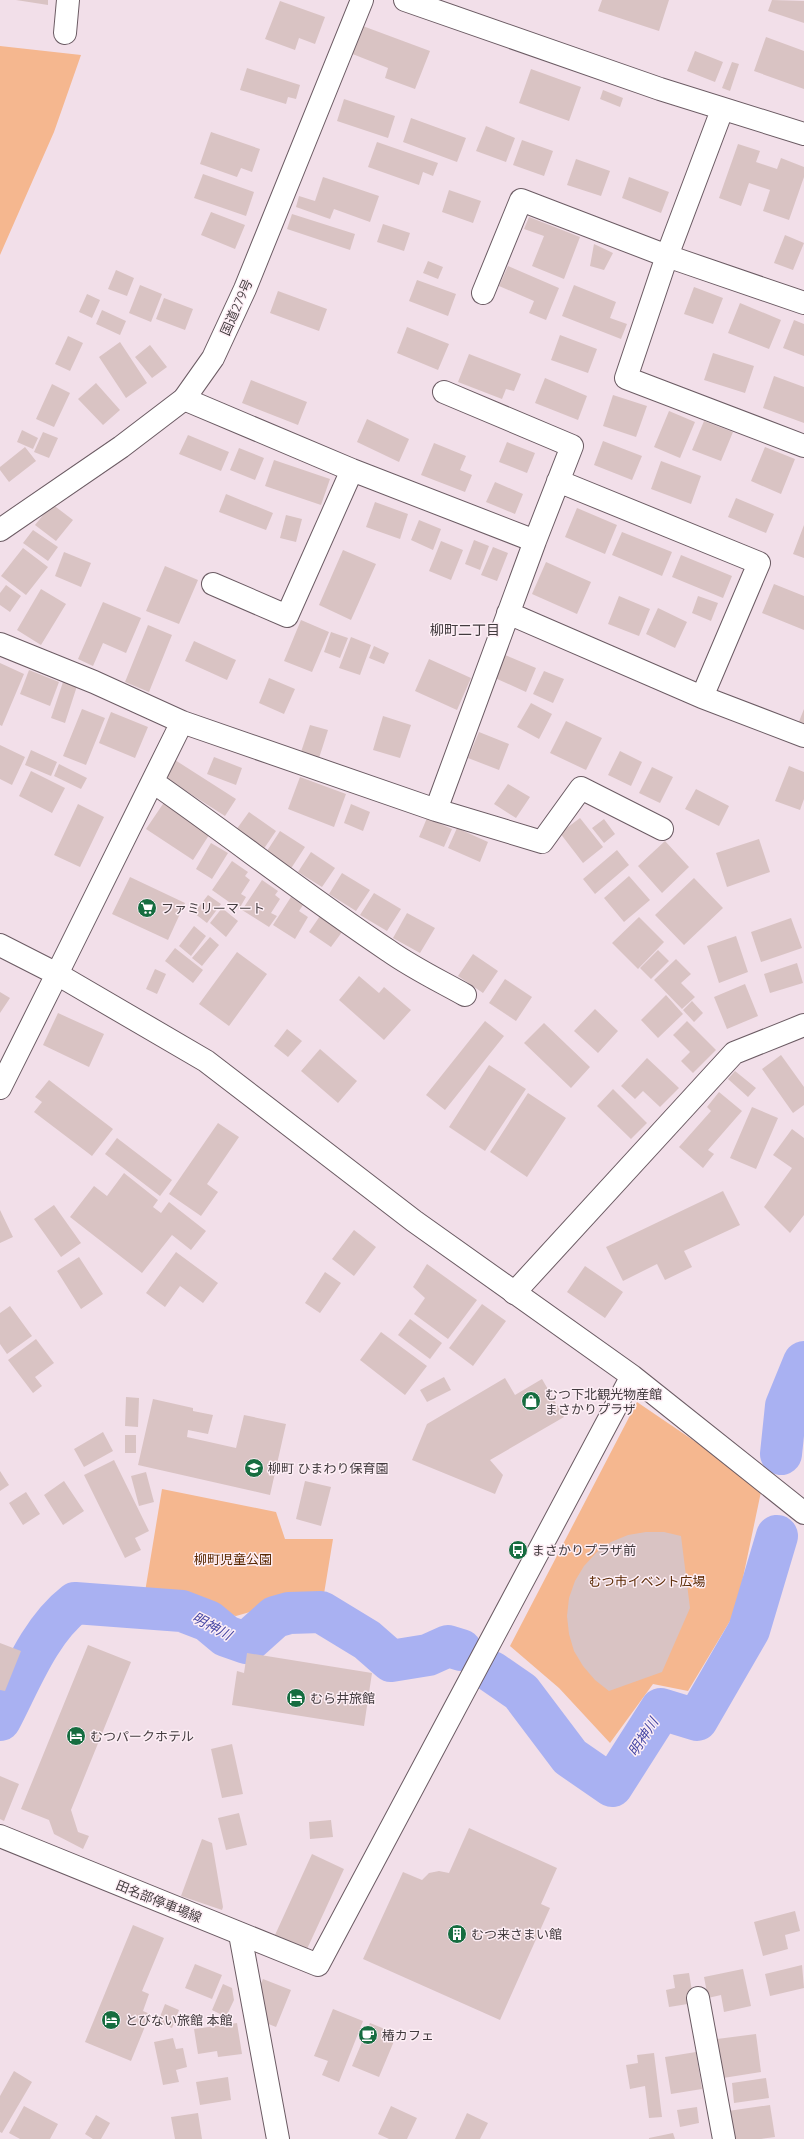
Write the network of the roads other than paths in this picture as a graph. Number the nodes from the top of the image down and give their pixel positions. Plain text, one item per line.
1 (68, 0) edge
2 (362, 0) edge
3 (404, 0) edge
4 (65, 33) dead end
5 (722, 110) junction
6 (804, 134) edge
7 (667, 256) junction
8 (483, 294) dead end
9 (804, 303) edge
10 (444, 392) dead end
11 (184, 399) junction
12 (804, 446) edge
13 (352, 470) junction
14 (558, 481) junction
15 (0, 530) edge
16 (535, 541) junction
17 (213, 584) dead end
18 (508, 613) junction
19 (0, 644) edge
20 (702, 697) junction
21 (182, 722) junction
22 (804, 736) edge
23 (153, 782) junction
24 (436, 810) junction
25 (662, 829) dead end
26 (0, 945) edge
27 (57, 974) junction
28 (465, 995) dead end
29 (804, 1025) edge
30 (0, 1088) edge
31 (514, 1293) junction
32 (632, 1376) junction
33 (804, 1513) edge
34 (0, 1836) edge
35 (240, 1934) junction
36 (698, 1998) dead end
37 (278, 2139) edge
38 (724, 2139) edge

1 - 4 main road
2 - 11 main road, 国道279号
3 - 5 main road
5 - 6 main road
5 - 7 main road
7 - 8 main road
7 - 9 main road
7 - 12 main road
10 - 14 main road
11 - 13 main road
11 - 15 main road, 国道279号
13 - 16 main road
13 - 17 main road
14 - 16 main road
14 - 20 main road
16 - 18 main road
18 - 20 main road
18 - 24 main road
19 - 21 main road
20 - 22 main road
21 - 23 main road
21 - 24 main road
23 - 27 main road
23 - 28 main road
24 - 25 main road
26 - 27 main road
27 - 30 main road
27 - 31 main road
29 - 31 main road
31 - 32 main road
32 - 33 main road
32 - 35 main road, 田名部停車場線
34 - 35 main road, 田名部停車場線
35 - 37 main road
36 - 38 main road

